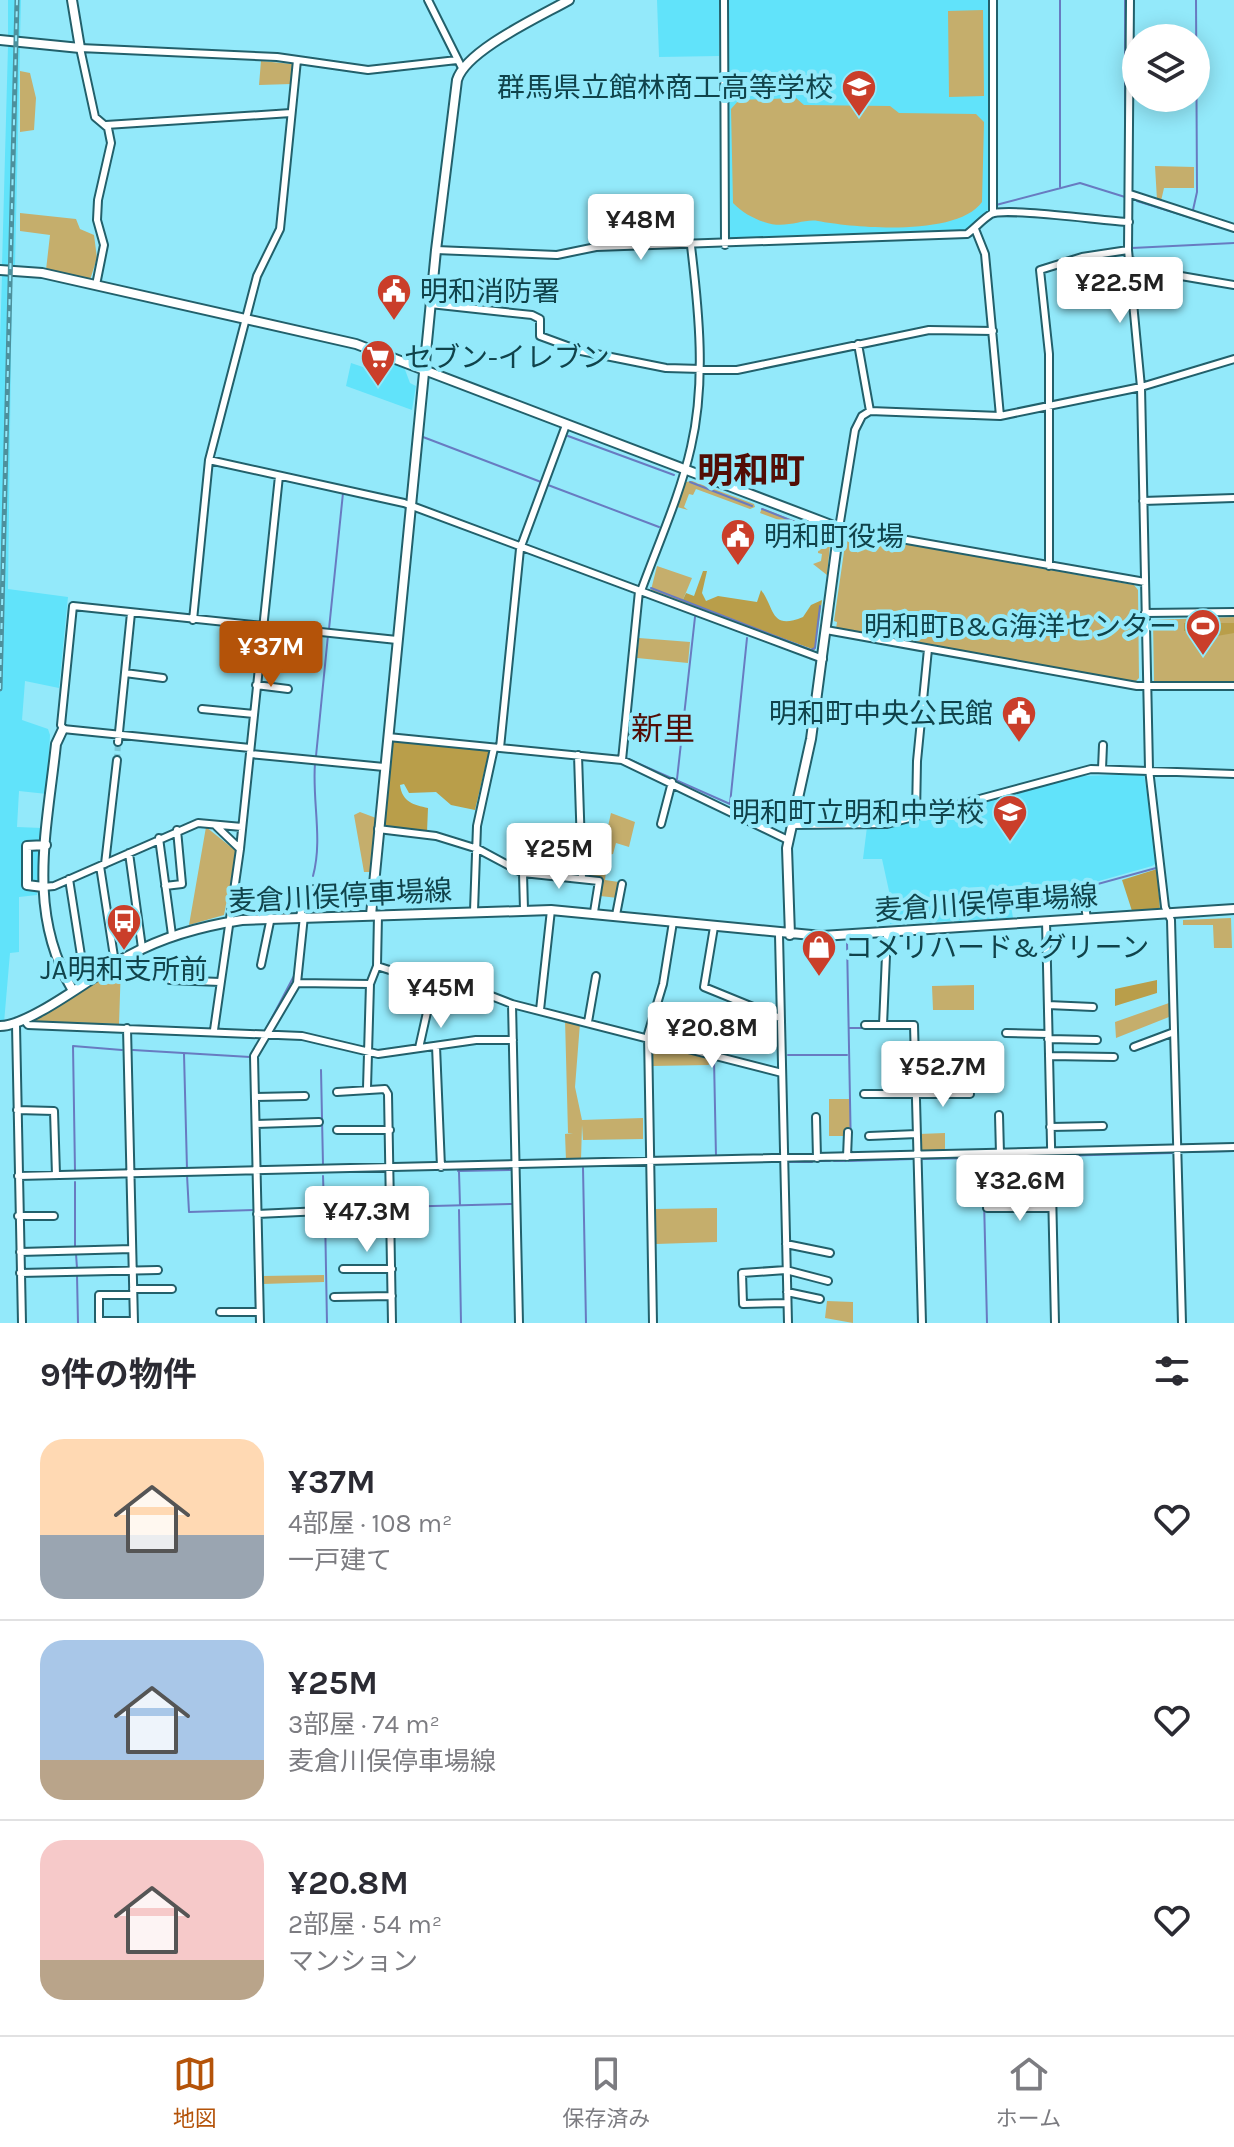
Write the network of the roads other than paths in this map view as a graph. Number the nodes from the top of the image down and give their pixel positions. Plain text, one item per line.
1 (72, 0) edge
2 (428, 0) edge
3 (569, 0) edge
4 (724, 0) edge
5 (993, 0) edge
6 (1130, 0) edge
7 (0, 40) edge
8 (80, 48) junction
9 (297, 60) junction
10 (460, 64) junction
11 (291, 113) junction
12 (106, 125) junction
13 (1130, 194) junction
14 (993, 213) junction
15 (1129, 222) junction
16 (1234, 228) edge
17 (975, 229) junction
18 (725, 245) junction
19 (691, 246) junction
20 (436, 250) junction
21 (1128, 250) junction
22 (1128, 260) junction
23 (0, 270) edge
24 (96, 285) junction
25 (1234, 285) edge
26 (430, 304) junction
27 (246, 317) junction
28 (993, 331) junction
29 (858, 344) junction
30 (1234, 359) edge
31 (423, 370) junction
32 (698, 370) junction
33 (1141, 387) junction
34 (1048, 407) junction
35 (870, 411) junction
36 (1000, 416) junction
37 (566, 425) junction
38 (209, 460) junction
39 (685, 471) junction
40 (279, 476) junction
41 (1234, 498) edge
42 (1143, 501) junction
43 (410, 506) junction
44 (839, 528) junction
45 (520, 549) junction
46 (1049, 566) junction
47 (1145, 582) junction
48 (640, 591) junction
49 (1234, 612) edge
50 (131, 613) junction
51 (1145, 613) junction
52 (193, 620) junction
53 (263, 626) junction
54 (826, 630) junction
55 (397, 640) junction
56 (928, 649) junction
57 (823, 659) junction
58 (125, 673) junction
59 (163, 678) dead end
60 (256, 685) junction
61 (1234, 686) edge
62 (1146, 687) junction
63 (288, 689) dead end
64 (202, 709) dead end
65 (254, 714) junction
66 (63, 729) junction
67 (388, 737) junction
68 (119, 738) junction
69 (1103, 745) dead end
70 (497, 748) junction
71 (250, 751) junction
72 (578, 755) junction
73 (117, 760) tunnel mouth
74 (622, 760) junction
75 (384, 767) junction
76 (1102, 769) junction
77 (1149, 769) junction
78 (1234, 774) edge
79 (672, 782) junction
80 (916, 815) junction
81 (215, 824) junction
82 (661, 824) dead end
83 (792, 825) junction
84 (242, 827) junction
85 (378, 829) junction
86 (177, 830) junction
87 (159, 838) junction
88 (788, 840) junction
89 (46, 845) junction
90 (240, 849) junction
91 (478, 849) junction
92 (129, 853) junction
93 (103, 865) junction
94 (523, 873) junction
95 (582, 878) junction
96 (69, 879) junction
97 (622, 884) dead end
98 (165, 886) junction
99 (43, 887) junction
100 (1083, 892) dead end
101 (372, 893) junction
102 (1234, 909) edge
103 (524, 910) junction
104 (551, 910) junction
105 (474, 911) junction
106 (594, 912) junction
107 (1168, 914) junction
108 (374, 915) junction
109 (616, 915) junction
110 (302, 916) junction
111 (271, 917) junction
112 (1087, 919) junction
113 (1046, 921) junction
114 (227, 922) junction
115 (673, 922) junction
116 (714, 927) junction
117 (887, 932) junction
118 (172, 935) junction
119 (779, 935) junction
120 (790, 935) junction
121 (142, 948) junction
122 (115, 963) junction
123 (261, 965) dead end
124 (377, 966) junction
125 (596, 976) dead end
126 (170, 980) dead end
127 (85, 981) junction
128 (434, 981) junction
129 (220, 982) junction
130 (297, 983) junction
131 (370, 984) junction
132 (72, 989) junction
133 (512, 1004) junction
134 (1048, 1005) junction
135 (1093, 1007) dead end
136 (540, 1010) junction
137 (780, 1018) junction
138 (588, 1022) junction
139 (20, 1023) junction
140 (865, 1025) dead end
141 (883, 1025) junction
142 (0, 1026) edge
143 (127, 1028) junction
144 (214, 1030) junction
145 (1174, 1032) junction
146 (268, 1033) junction
147 (1006, 1033) dead end
148 (1048, 1037) junction
149 (648, 1038) junction
150 (513, 1040) junction
151 (1097, 1040) dead end
152 (436, 1046) junction
153 (1134, 1047) dead end
154 (419, 1048) junction
155 (369, 1053) junction
156 (1049, 1056) junction
157 (1114, 1057) dead end
158 (782, 1073) junction
159 (367, 1088) junction
160 (337, 1092) dead end
161 (864, 1094) dead end
162 (916, 1094) junction
163 (970, 1094) dead end
164 (305, 1096) dead end
165 (255, 1097) junction
166 (17, 1110) junction
167 (999, 1115) dead end
168 (816, 1117) dead end
169 (319, 1122) dead end
170 (256, 1124) junction
171 (1103, 1126) dead end
172 (1050, 1127) junction
173 (337, 1130) dead end
174 (390, 1130) junction
175 (848, 1132) dead end
176 (917, 1134) junction
177 (869, 1136) dead end
178 (1234, 1147) edge
179 (1178, 1149) junction
180 (1051, 1153) junction
181 (1000, 1154) junction
182 (918, 1156) junction
183 (847, 1157) junction
184 (783, 1158) junction
185 (817, 1158) junction
186 (649, 1162) junction
187 (516, 1166) junction
188 (441, 1167) junction
189 (390, 1168) junction
190 (256, 1171) junction
191 (132, 1174) junction
192 (56, 1175) junction
193 (18, 1176) junction
194 (391, 1207) junction
195 (987, 1208) dead end
196 (1052, 1208) junction
197 (257, 1214) junction
198 (18, 1216) junction
199 (54, 1216) dead end
200 (786, 1244) junction
201 (132, 1249) junction
202 (20, 1252) junction
203 (830, 1253) dead end
204 (343, 1269) dead end
205 (392, 1269) junction
206 (133, 1270) junction
207 (158, 1270) dead end
208 (786, 1270) junction
209 (20, 1273) junction
210 (828, 1281) dead end
211 (172, 1289) dead end
212 (133, 1292) junction
213 (787, 1292) junction
214 (392, 1296) junction
215 (334, 1297) dead end
216 (820, 1299) dead end
217 (787, 1303) junction
218 (220, 1312) dead end
219 (259, 1312) junction
220 (134, 1322) edge
221 (22, 1323) edge
222 (260, 1323) edge
223 (392, 1323) edge
224 (519, 1323) edge
225 (653, 1323) edge
226 (788, 1323) edge
227 (922, 1323) edge
228 (1055, 1323) edge
229 (1182, 1323) edge

1 - 8 street
2 - 10 street
3 - 10 street
4 - 18 street
5 - 14 street
6 - 13 street
7 - 8 street
8 - 9 street
8 - 12 street
9 - 10 street
9 - 11 street
10 - 20 street
11 - 12 street
11 - 27 street
12 - 24 street
13 - 15 street
13 - 16 street
14 - 15 street
14 - 17 street
15 - 21 street
17 - 18 street
17 - 28 street
18 - 19 street
19 - 20 street
19 - 32 street
20 - 26 street
21 - 22 street
21 - 34 street
22 - 25 street
22 - 33 street
23 - 24 street
24 - 27 street
26 - 31 street
26 - 32 street
27 - 31 street
27 - 38 street
28 - 29 street
28 - 36 street
29 - 32 street
29 - 35 street
30 - 33 street
31 - 37 street
31 - 43 street
32 - 39 street
33 - 34 street
33 - 42 street
34 - 36 street
34 - 46 street
35 - 36 street
35 - 44 street
37 - 39 street
37 - 45 street
38 - 40 street
38 - 52 street
39 - 44 street
39 - 48 street
40 - 43 street
40 - 53 street
41 - 42 street
42 - 47 street
43 - 45 street
43 - 55 street
44 - 46 street
44 - 54 street
45 - 48 street
45 - 70 street
46 - 47 street
47 - 51 street
48 - 57 street
48 - 74 street
49 - 51 street
50 - 52 street
50 - 58 street
50 - 66 street
51 - 62 street
52 - 53 street
53 - 55 street
53 - 60 street
54 - 56 street
54 - 57 street
55 - 67 street
56 - 62 street
56 - 80 street
57 - 83 street
58 - 59 street
58 - 68 street
60 - 63 street
60 - 65 street
61 - 62 street
62 - 77 street
64 - 65 street
65 - 71 street
66 - 68 street
66 - 89 street
67 - 70 street
67 - 75 street
68 - 71 street
69 - 76 street
70 - 72 street
70 - 91 street
71 - 75 street
71 - 84 street
72 - 74 street
72 - 95 street
73 - 93 street
74 - 79 street
75 - 85 street
76 - 77 street
76 - 80 street
77 - 78 street
77 - 107 street
79 - 82 street
79 - 88 street
80 - 83 street
81 - 84 street
81 - 86 street
81 - 90 street
83 - 88 street
84 - 90 street
85 - 91 street
85 - 101 street
86 - 87 street
86 - 98 street
87 - 92 street
87 - 98 street
88 - 120 street
89 - 99 street
89 - 99 street
90 - 114 street
91 - 94 street
91 - 105 street
92 - 93 street
92 - 121 street
93 - 96 street
93 - 122 street
94 - 95 street
94 - 103 street
95 - 106 street
96 - 99 street
96 - 127 street
97 - 109 street
98 - 118 street
99 - 132 street
100 - 112 street
101 - 108 street
101 - 110 street
102 - 107 street, 麦倉川俣停車場線
103 - 104 street, 麦倉川俣停車場線
103 - 105 street, 麦倉川俣停車場線
104 - 106 street, 麦倉川俣停車場線
104 - 136 street
105 - 108 street, 麦倉川俣停車場線
106 - 109 street, 麦倉川俣停車場線
107 - 112 street, 麦倉川俣停車場線
107 - 145 street
108 - 110 street, 麦倉川俣停車場線
108 - 124 street
109 - 115 street, 麦倉川俣停車場線
110 - 111 street, 麦倉川俣停車場線
110 - 130 street
111 - 114 street, 麦倉川俣停車場線
111 - 123 street
112 - 113 street, 麦倉川俣停車場線
113 - 117 street, 麦倉川俣停車場線
113 - 134 street
114 - 118 street, 麦倉川俣停車場線
114 - 129 street
115 - 116 street, 麦倉川俣停車場線
115 - 149 street
116 - 119 street, 麦倉川俣停車場線
116 - 137 street
117 - 120 street, 麦倉川俣停車場線
117 - 141 street
118 - 121 street, 麦倉川俣停車場線
119 - 120 street, 麦倉川俣停車場線
119 - 137 street
121 - 122 street, 麦倉川俣停車場線
122 - 127 street, 麦倉川俣停車場線
124 - 128 street
124 - 131 street
125 - 138 street
126 - 129 street
127 - 132 street, 麦倉川俣停車場線
128 - 133 street
128 - 154 street
129 - 144 street
130 - 131 street
130 - 146 street
131 - 155 street
132 - 139 street, 麦倉川俣停車場線
133 - 136 street
133 - 150 street
134 - 135 street
134 - 148 street
136 - 138 street
137 - 158 street
138 - 149 street
139 - 142 street, 麦倉川俣停車場線
139 - 143 street
139 - 166 street
140 - 141 street
141 - 162 street
143 - 144 street
143 - 191 street
144 - 146 street
145 - 153 street
145 - 179 street
146 - 155 street
146 - 165 street
147 - 148 street
148 - 151 street
148 - 156 street
149 - 158 street
149 - 186 street
150 - 152 street
150 - 187 street
152 - 154 street
152 - 188 street
154 - 155 street
155 - 159 street
156 - 157 street
156 - 172 street
158 - 184 street
159 - 160 street
159 - 174 street
161 - 162 street
162 - 163 street
162 - 176 street
164 - 165 street
165 - 170 street
166 - 192 street
166 - 193 street
167 - 181 street
168 - 185 street
169 - 170 street
170 - 190 street
171 - 172 street
172 - 180 street
173 - 174 street
174 - 189 street
175 - 183 street
176 - 177 street
176 - 182 street
178 - 179 street
179 - 180 street
179 - 229 street
180 - 181 street
180 - 196 street
181 - 182 street
182 - 183 street
182 - 227 street
183 - 185 street
184 - 185 street
184 - 186 street
184 - 200 street
186 - 187 street
186 - 225 street
187 - 188 street
187 - 224 street
188 - 189 street
189 - 190 street
189 - 194 street
190 - 191 street
190 - 197 street
191 - 192 street
191 - 201 street
192 - 193 street
193 - 198 street
194 - 197 street
194 - 205 street
195 - 196 street
196 - 228 street
197 - 219 street
198 - 199 street
198 - 202 street
200 - 203 street
200 - 208 street
201 - 202 street
201 - 206 street
202 - 209 street
204 - 205 street
205 - 214 street
206 - 207 street
206 - 209 street
206 - 212 street
208 - 210 street
208 - 213 street
208 - 217 street
209 - 221 street
211 - 212 street
212 - 220 street
212 - 220 street
213 - 216 street
213 - 217 street
214 - 215 street
214 - 223 street
217 - 226 street
218 - 219 street
219 - 222 street

